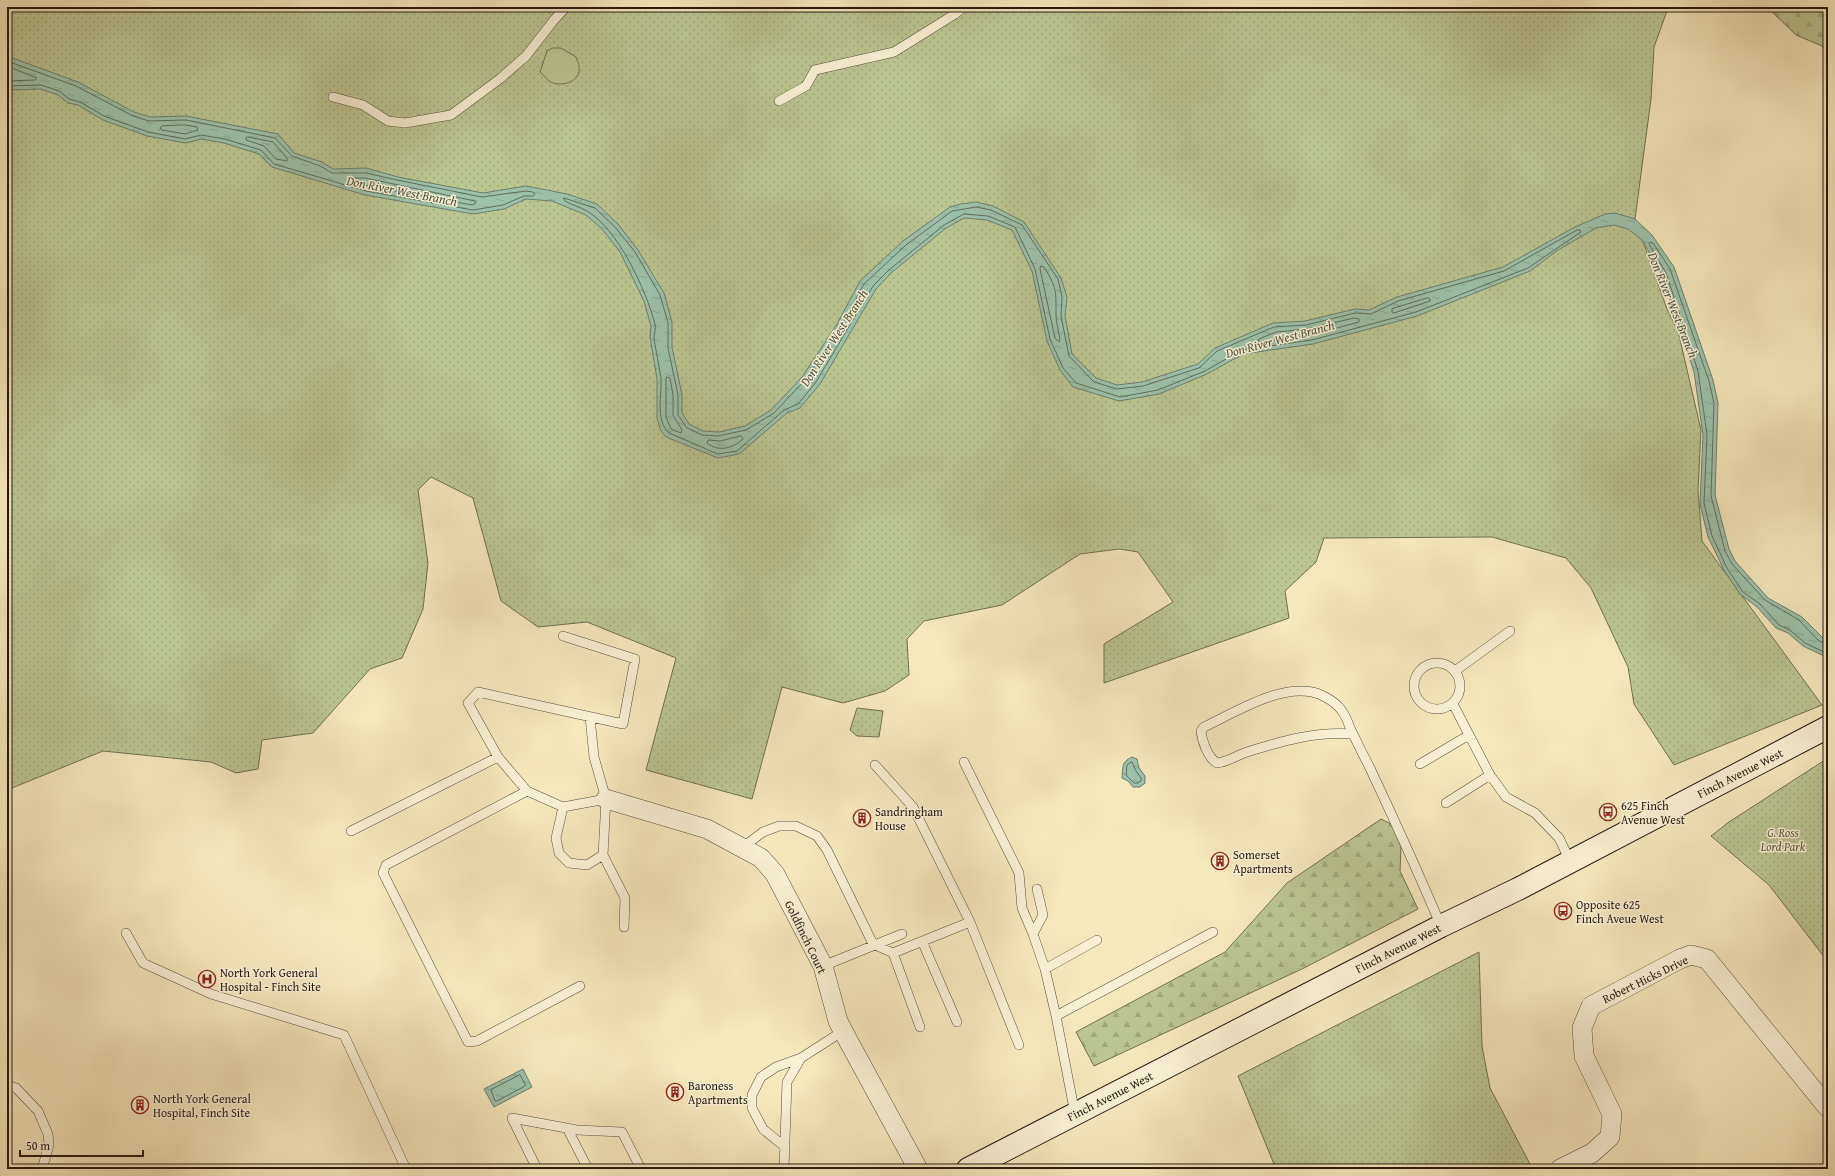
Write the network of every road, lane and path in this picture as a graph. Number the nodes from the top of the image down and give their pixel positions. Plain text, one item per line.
1 (566, 7) edge
2 (963, 7) edge
3 (334, 97) dead end
4 (779, 100) dead end
5 (1510, 631) dead end
6 (563, 636) dead end
7 (1455, 671) junction
8 (1453, 704) junction
9 (590, 717) junction
10 (1828, 727) edge
11 (1353, 734) junction
12 (1469, 735) junction
13 (498, 757) junction
14 (964, 762) dead end
15 (1420, 764) dead end
16 (875, 765) dead end
17 (1490, 775) junction
18 (527, 791) junction
19 (606, 799) junction
20 (1446, 803) dead end
21 (563, 807) junction
22 (351, 831) dead end
23 (743, 847) junction
24 (603, 855) junction
25 (1570, 861) junction
26 (1037, 889) dead end
27 (970, 922) junction
28 (624, 926) dead end
29 (1441, 926) junction
30 (1213, 932) dead end
31 (126, 933) dead end
32 (902, 934) dead end
33 (1033, 934) junction
34 (1097, 940) dead end
35 (922, 941) junction
36 (873, 944) junction
37 (893, 953) junction
38 (823, 966) junction
39 (1044, 969) junction
40 (580, 986) dead end
41 (1056, 1016) junction
42 (957, 1022) dead end
43 (920, 1027) dead end
44 (843, 1031) junction
45 (1019, 1045) dead end
46 (802, 1058) junction
47 (7, 1085) edge
48 (1828, 1108) edge
49 (1075, 1114) junction
50 (567, 1128) junction
51 (784, 1147) junction
52 (42, 1169) edge
53 (406, 1169) edge
54 (537, 1169) edge
55 (588, 1169) edge
56 (641, 1169) edge
57 (784, 1169) edge
58 (918, 1169) edge
59 (968, 1169) edge
60 (1560, 1169) edge

1 - 3 lane
2 - 4 lane
5 - 7 lane
6 - 9 lane
7 - 8 lane
7 - 8 lane
8 - 12 lane
9 - 13 lane
9 - 19 lane
10 - 25 main road, Finch Avenue West
11 - 11 lane
11 - 29 lane
12 - 15 lane
12 - 17 lane
13 - 18 lane
13 - 22 lane
14 - 33 lane
16 - 27 lane
17 - 20 lane
17 - 25 lane
18 - 21 lane
18 - 40 lane
19 - 21 lane
19 - 23 street, Goldfinch Court
19 - 24 lane
21 - 24 lane
23 - 36 lane
23 - 38 street, Goldfinch Court
24 - 28 lane
25 - 29 main road, Finch Avenue West
26 - 33 lane
27 - 35 lane
27 - 45 lane
29 - 49 main road, Finch Avenue West
30 - 41 lane
31 - 53 lane
32 - 36 lane
33 - 39 lane
34 - 39 lane
35 - 37 lane
35 - 42 lane
36 - 37 lane
36 - 38 lane
37 - 43 lane
38 - 44 street, Goldfinch Court
39 - 41 lane
41 - 49 lane
44 - 46 lane
44 - 58 street, Goldfinch Court
46 - 51 lane
46 - 51 lane
47 - 52 lane
48 - 60 street, Robert Hicks Drive
49 - 59 main road, Finch Avenue West
50 - 54 lane
50 - 55 lane
50 - 56 lane
51 - 57 lane

